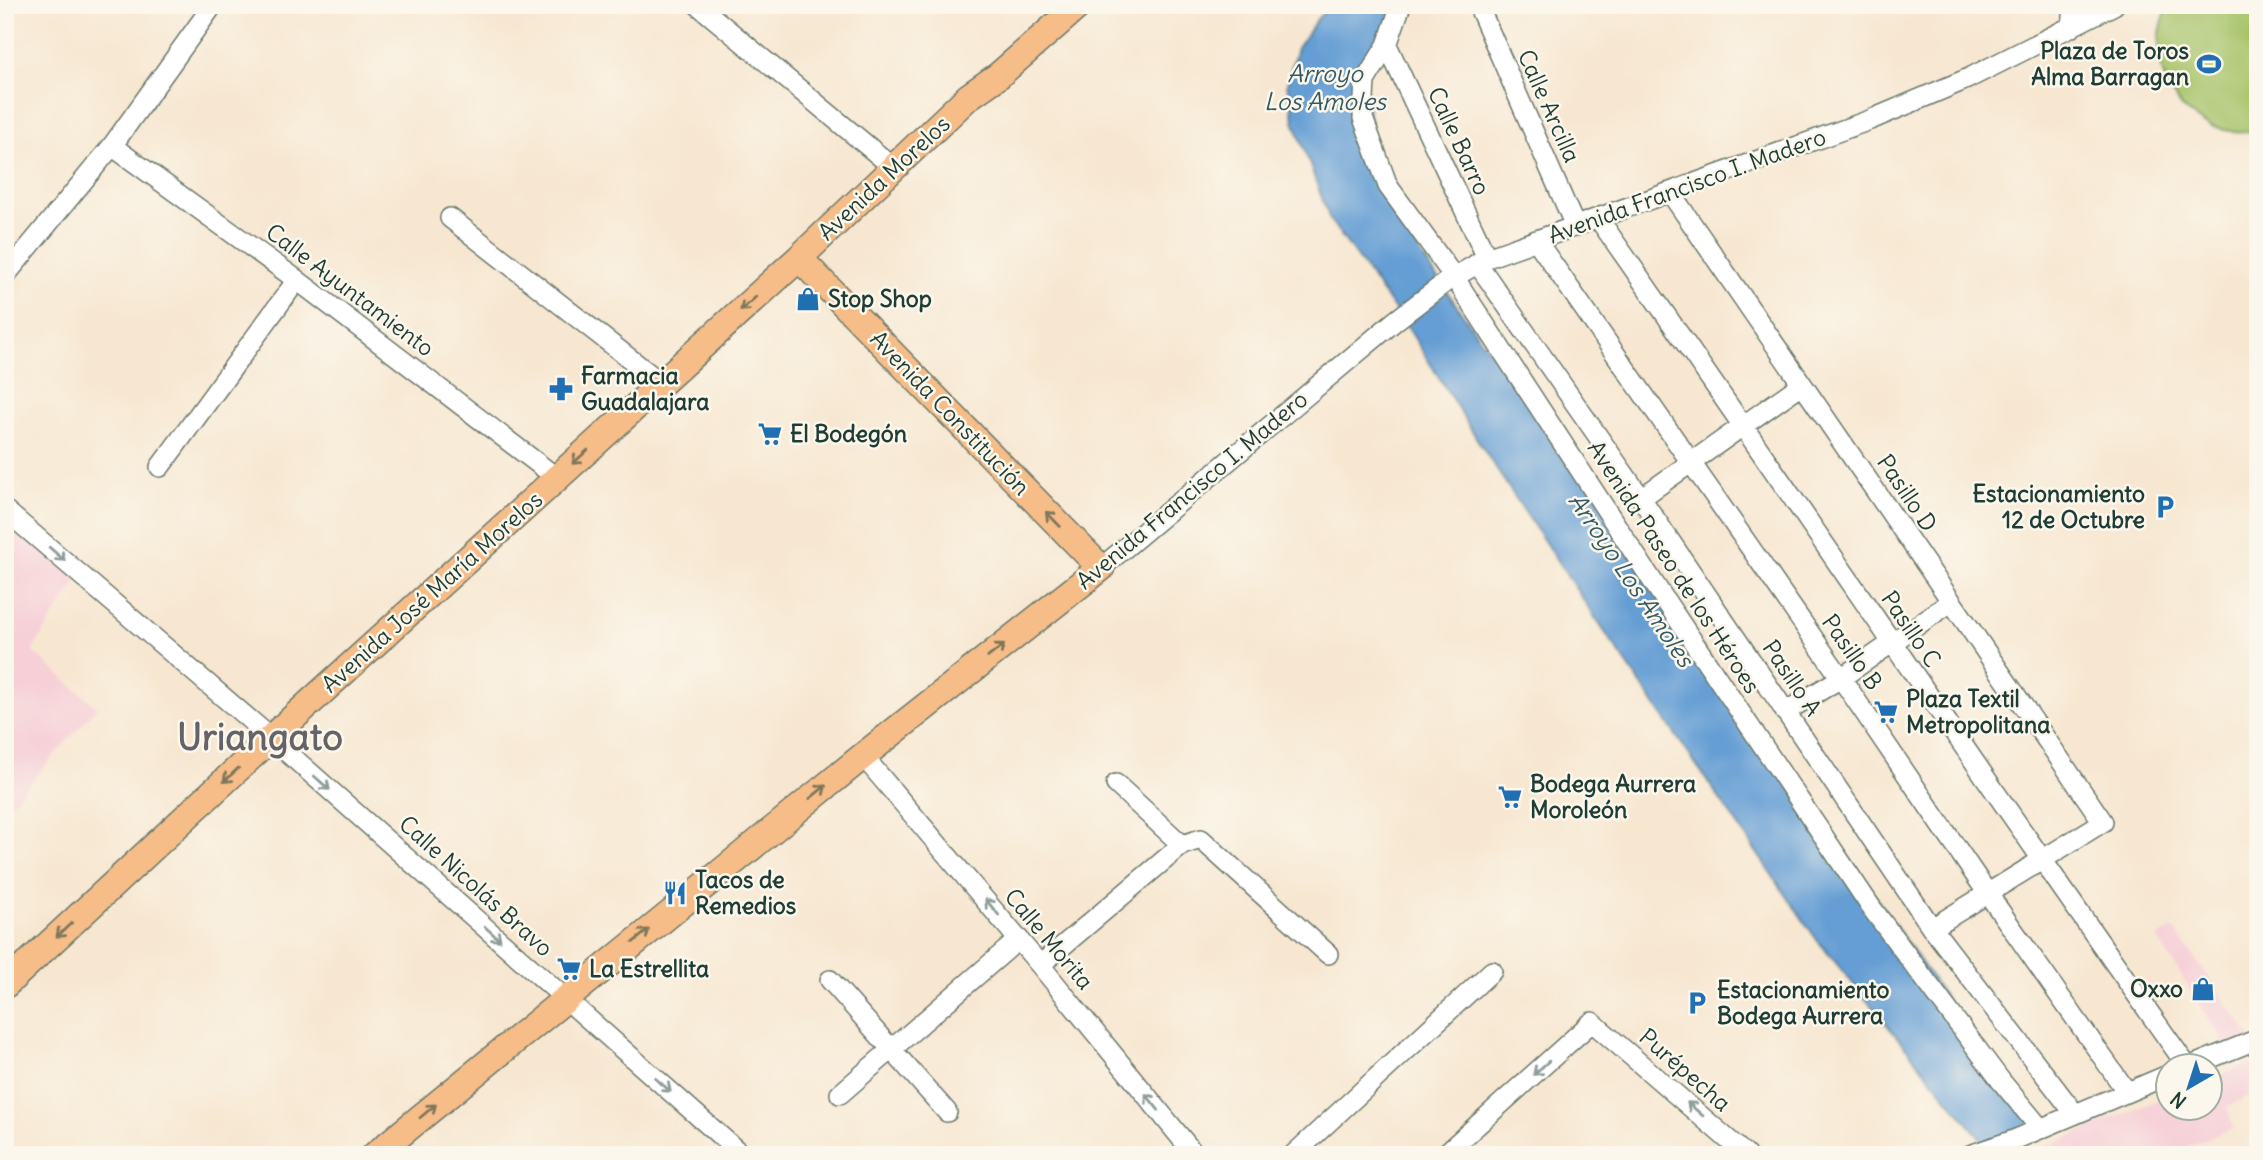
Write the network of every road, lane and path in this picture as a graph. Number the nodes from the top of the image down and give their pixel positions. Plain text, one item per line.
1 (213, 5) edge
2 (698, 5) edge
3 (1051, 5) edge
4 (1079, 5) edge
5 (1401, 5) edge
6 (1478, 5) edge
7 (2074, 5) edge
8 (2115, 5) edge
9 (2072, 27) junction
10 (1387, 45) junction
11 (968, 97) junction
12 (112, 146) junction
13 (894, 168) junction
14 (1670, 192) junction
15 (450, 218) dead end
16 (1598, 218) junction
17 (1575, 226) junction
18 (1536, 240) junction
19 (799, 258) junction
20 (1482, 261) junction
21 (5, 276) edge
22 (298, 280) junction
23 (1450, 280) junction
24 (662, 383) junction
25 (1802, 384) junction
26 (1744, 425) junction
27 (1690, 464) junction
28 (160, 467) dead end
29 (557, 478) junction
30 (1641, 498) junction
31 (5, 510) edge
32 (1101, 568) junction
33 (1951, 602) junction
34 (1892, 644) junction
35 (1841, 678) junction
36 (1785, 712) junction
37 (271, 738) junction
38 (863, 756) junction
39 (1116, 784) dead end
40 (1182, 845) junction
41 (2042, 861) junction
42 (1987, 894) junction
43 (1932, 928) junction
44 (1019, 939) junction
45 (1328, 954) dead end
46 (1040, 965) junction
47 (1492, 971) dead end
48 (830, 980) dead end
49 (5, 985) edge
50 (565, 998) junction
51 (2258, 1039) edge
52 (890, 1049) junction
53 (2179, 1052) edge
54 (2224, 1052) edge
55 (2154, 1081) edge
56 (2127, 1092) junction
57 (840, 1094) dead end
58 (947, 1112) dead end
59 (2075, 1114) junction
60 (2040, 1128) junction
61 (2014, 1140) junction
62 (375, 1155) edge
63 (742, 1155) edge
64 (1195, 1155) edge
65 (1293, 1155) edge
66 (1444, 1155) edge
67 (1746, 1155) edge
68 (1970, 1155) edge
69 (2029, 1155) edge

1 - 12 street
2 - 13 street
3 - 11 main road
4 - 11 main road
5 - 10 street, Avenida Paseo de los Héroes
6 - 17 street, Calle Arcilla
7 - 9 street
8 - 9 street, Avenida Francisco I. Madero
9 - 14 street, Avenida Francisco I. Madero
10 - 20 street, Calle Barro
10 - 23 street, Avenida Paseo de los Héroes
11 - 13 main road, Avenida Morelos
12 - 21 street
12 - 22 street, Calle Ayuntamiento
13 - 19 main road, Avenida Morelos
14 - 16 street, Avenida Francisco I. Madero
14 - 25 street, Pasillo D
15 - 24 street
16 - 17 street, Avenida Francisco I. Madero
16 - 26 street, Pasillo C
17 - 18 street, Avenida Francisco I. Madero
18 - 20 street, Avenida Francisco I. Madero
18 - 27 street, Pasillo B
19 -> 24 main road, Avenida José María Morelos
32 -> 19 main road, Avenida Constitución
20 - 23 street, Avenida Francisco I. Madero
20 - 30 street, Pasillo A
22 - 28 street
22 - 29 street, Calle Ayuntamiento
23 - 32 street, Avenida Francisco I. Madero
23 - 60 street, Avenida Paseo de los Héroes
24 -> 29 main road, Avenida José María Morelos
25 - 26 street
25 - 33 street, Pasillo D
26 - 27 street
26 - 34 street, Pasillo C
27 - 30 street
27 - 35 street, Pasillo B
29 - 37 main road, Avenida José María Morelos
30 - 36 street, Pasillo A
31 -> 37 street, Calle Nicolás Bravo
38 -> 32 main road, Avenida Francisco I. Madero
33 - 34 street
33 - 41 street, Pasillo D
34 - 35 street
34 - 41 street, Pasillo C
35 - 36 street
35 - 42 street, Pasillo B
36 - 43 street, Pasillo A
37 -> 49 main road, Avenida José María Morelos
37 -> 50 street, Calle Nicolás Bravo
44 -> 38 street, Calle Morita
50 -> 38 main road, Avenida Francisco I. Madero
39 - 40 street
40 - 45 street
40 - 46 street
41 - 42 street
41 - 53 street, Pasillo C
42 - 43 street
42 - 56 street, Pasillo B
43 - 59 street, Pasillo A
44 - 46 street, Calle Morita
44 - 52 street
64 -> 46 street, Calle Morita
47 - 65 street
48 - 52 street
62 -> 50 main road, Avenida Francisco I. Madero
50 -> 63 street, Calle Nicolás Bravo
51 - 54 street
52 - 57 street
52 - 58 street
55 - 56 street
56 - 59 street
59 - 60 street
60 - 61 street
61 - 68 street
61 - 69 street
67 -> 66 street, Purépecha

